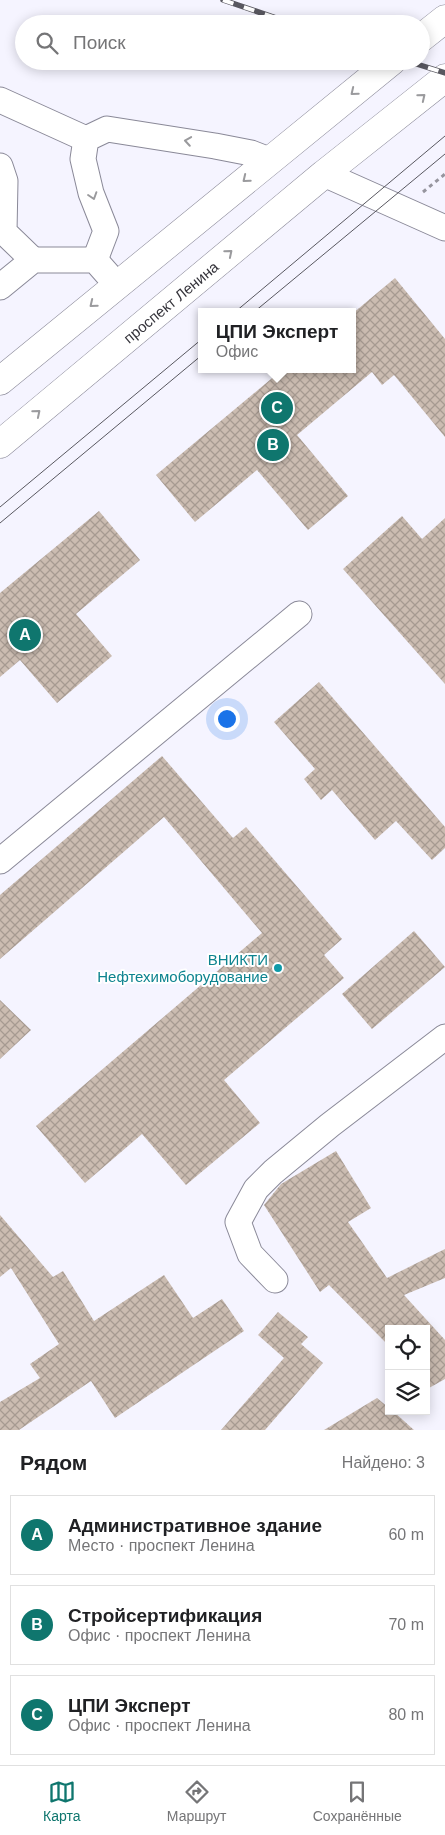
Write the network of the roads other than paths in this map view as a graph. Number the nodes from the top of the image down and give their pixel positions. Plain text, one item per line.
1 (445, 19) edge
2 (430, 31) edge
3 (381, 70) edge
4 (445, 78) edge
5 (0, 100) edge
6 (86, 140) junction
7 (276, 154) junction
8 (0, 166) edge
9 (333, 167) junction
10 (445, 228) edge
11 (33, 260) junction
12 (95, 260) junction
13 (117, 285) junction
14 (0, 287) edge
15 (0, 381) edge
16 (0, 444) edge
17 (299, 614) dead end
18 (0, 861) edge
19 (445, 1037) edge
20 (275, 1280) dead end

1 - 2 main road
3 -> 7 main road
9 -> 4 main road, проспект Ленина
5 - 6 lane
7 -> 6 lane
6 -> 12 lane
7 -> 13 main road
8 - 11 lane
9 - 10 lane
16 -> 9 main road, проспект Ленина
11 - 12 lane
11 - 14 lane
12 - 13 lane
13 -> 15 main road
17 - 18 lane
19 - 20 lane

